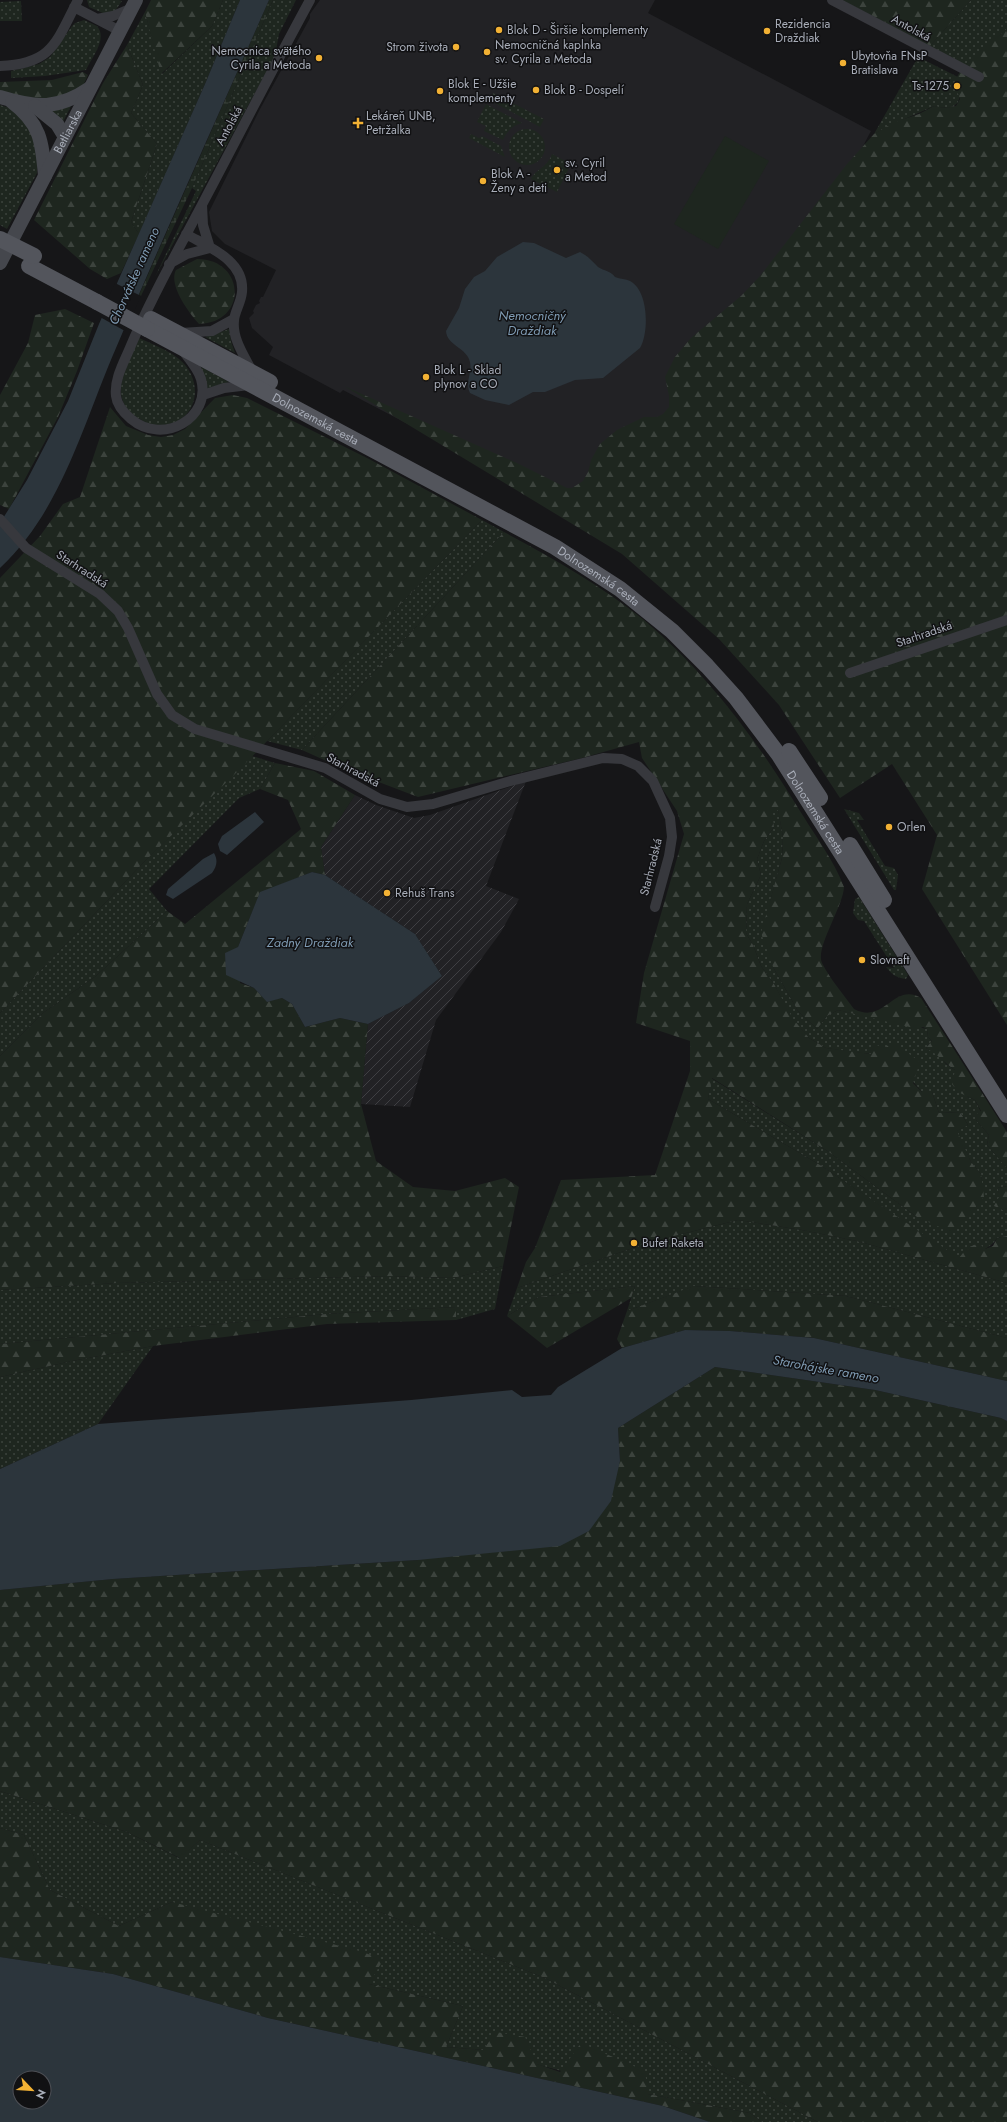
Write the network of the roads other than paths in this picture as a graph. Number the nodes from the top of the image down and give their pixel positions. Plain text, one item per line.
1 (310, 0) edge
2 (832, 0) edge
3 (76, 4) edge
4 (134, 4) edge
5 (97, 19) junction
6 (120, 31) junction
7 (0, 66) edge
8 (979, 77) dead end
9 (90, 88) junction
10 (4, 99) edge
11 (35, 106) junction
12 (35, 126) junction
13 (65, 138) junction
14 (45, 176) junction
15 (202, 205) junction
16 (186, 234) junction
17 (0, 239) edge
18 (210, 248) junction
19 (0, 250) edge
20 (31, 261) junction
21 (0, 263) edge
22 (169, 264) junction
23 (234, 319) junction
24 (180, 340) junction
25 (252, 379) junction
26 (203, 395) junction
27 (0, 519) edge
28 (1007, 620) edge
29 (850, 673) dead end
30 (655, 907) dead end
31 (1007, 1095) edge
32 (1007, 1115) edge

1 - 15 street, Antolská
2 - 8 street, Antolská
3 - 5 street
3 - 7 street
4 - 5 street
4 - 6 street, Betliarska
5 - 6 street
6 - 9 street, Betliarska
9 - 11 street
9 - 13 street, Betliarska
10 - 11 street
10 - 12 street
11 - 13 street
12 - 13 street
12 - 14 street
13 - 14 street, Betliarska
14 - 21 street, Betliarska
15 - 16 street, Antolská
15 - 18 street
16 - 18 street
16 - 22 street, Antolská
17 - 20 main road, Dolnozemská cesta, bridge
18 - 22 street
18 - 23 street
19 - 20 main road, Dolnozemská cesta
20 - 24 main road, Dolnozemská cesta, bridge
22 - 26 street, Antolská
23 - 24 street
23 - 25 street
24 - 25 main road, Dolnozemská cesta
24 - 26 street
25 - 26 street
25 - 31 main road, Dolnozemská cesta
25 - 32 main road, Dolnozemská cesta
27 - 30 street, Starhradská
28 - 29 street, Starhradská

